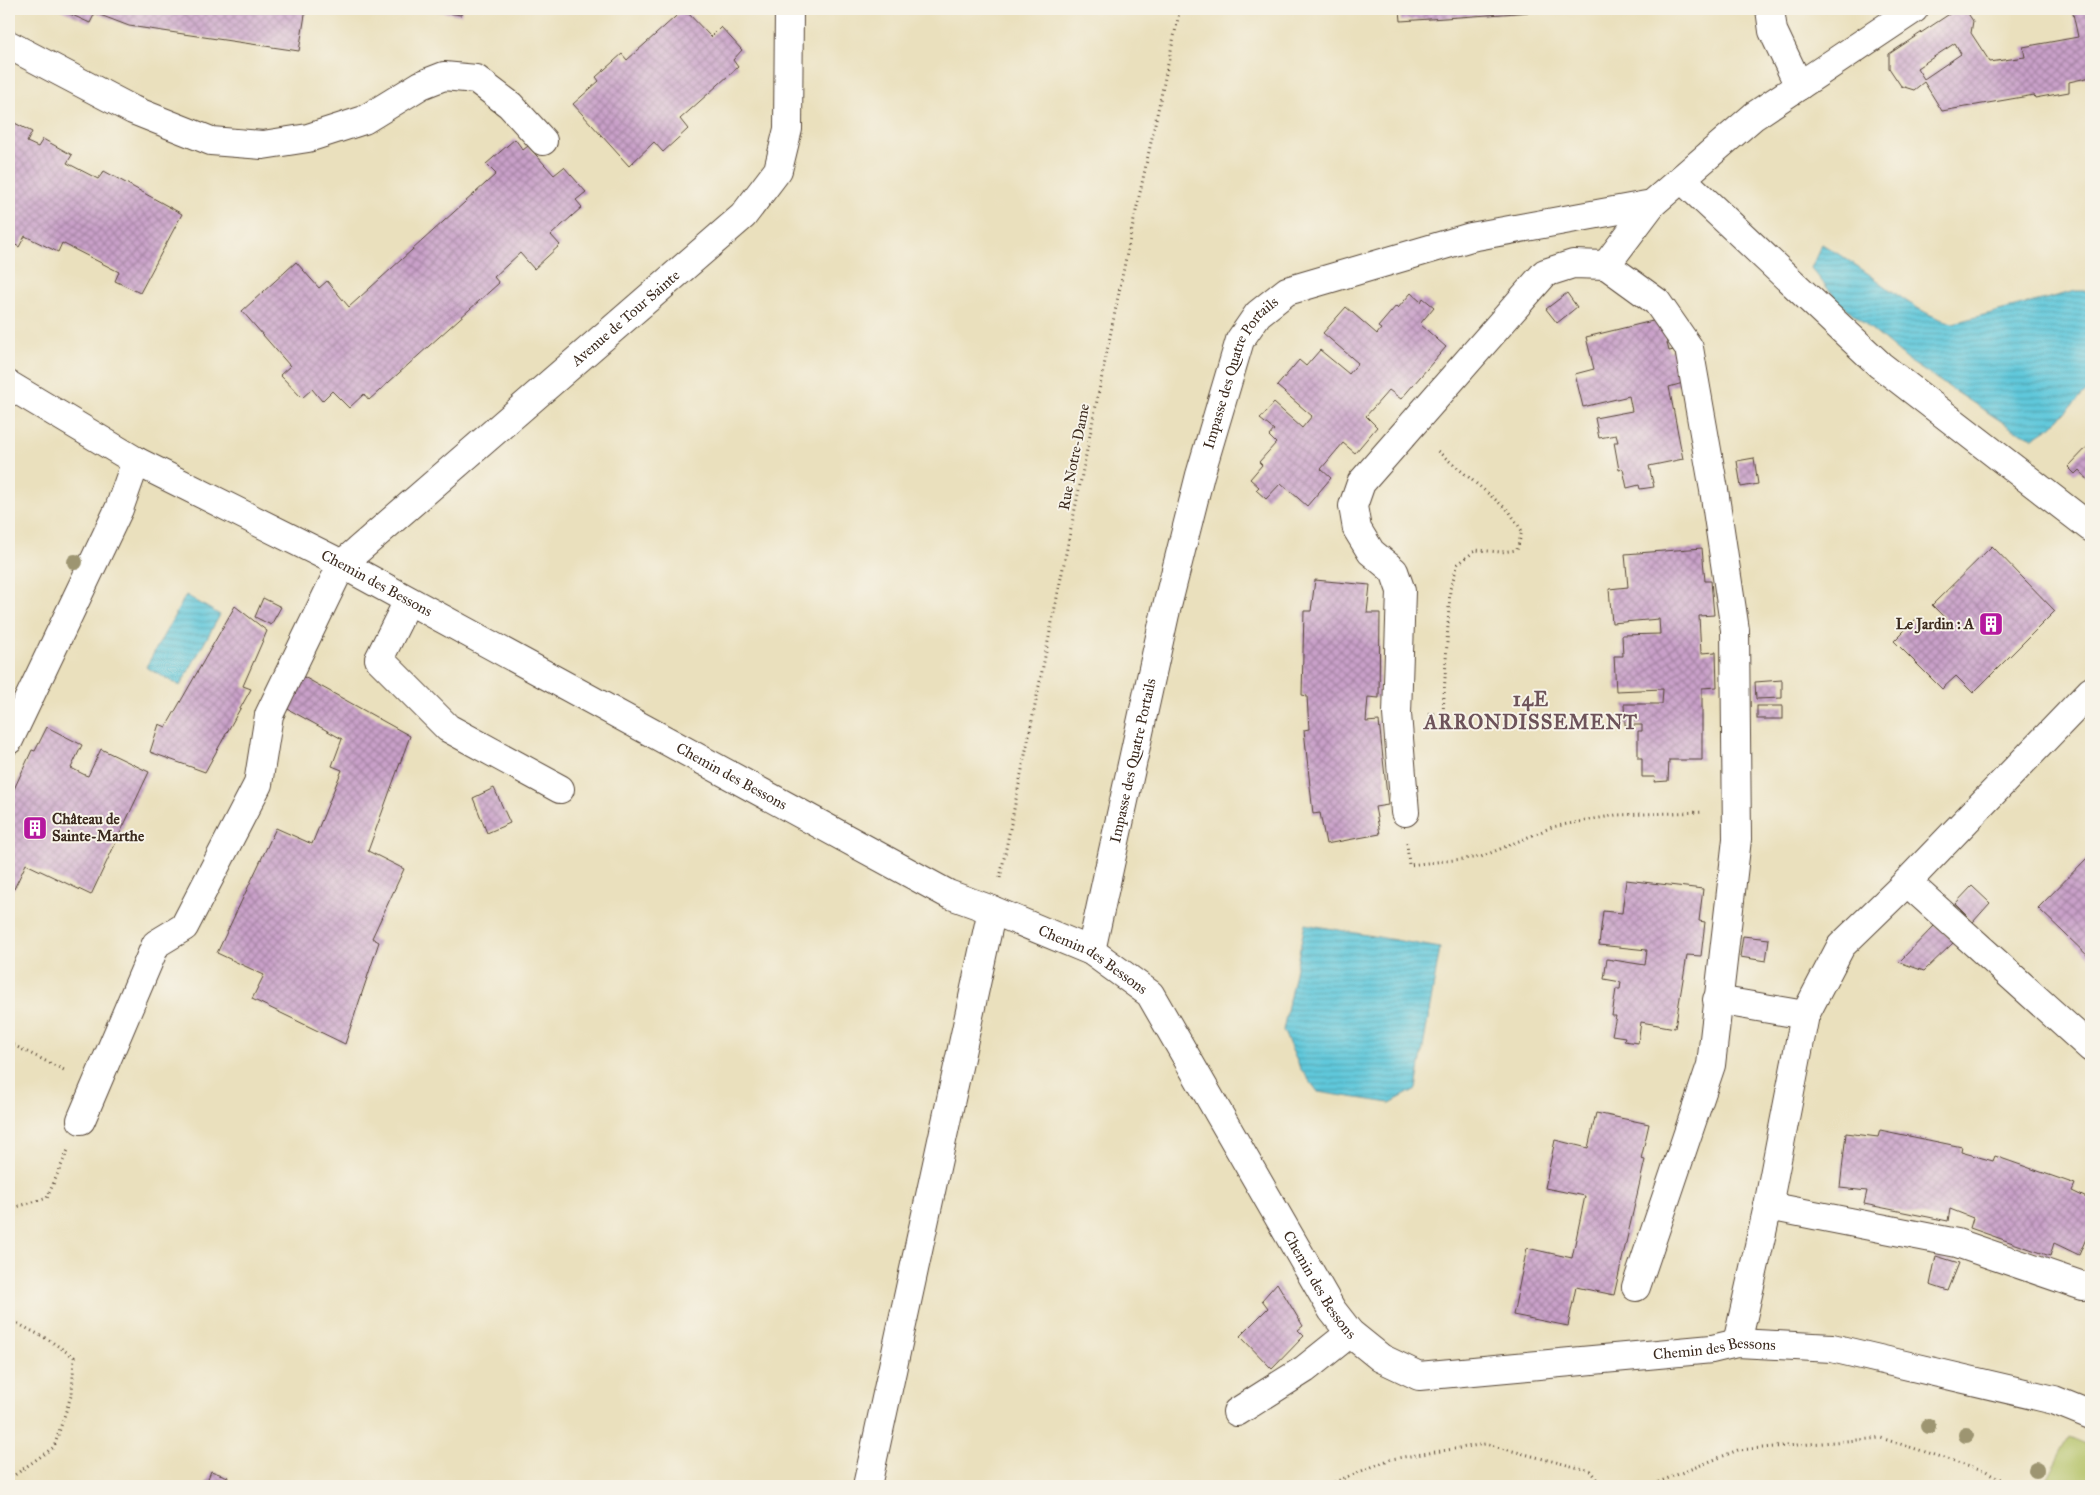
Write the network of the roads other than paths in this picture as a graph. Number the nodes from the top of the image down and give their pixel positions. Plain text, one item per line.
1 (789, 9) edge
2 (1770, 9) edge
3 (1914, 9) edge
4 (9, 45) edge
5 (1799, 86) junction
6 (543, 141) dead end
7 (1682, 179) junction
8 (1652, 204) junction
9 (1606, 265) junction
10 (9, 385) edge
11 (136, 461) junction
12 (2091, 528) edge
13 (342, 564) junction
14 (408, 601) junction
15 (2091, 692) edge
16 (9, 740) edge
17 (560, 789) dead end
18 (1405, 812) road end
19 (1907, 882) junction
20 (992, 910) junction
21 (1091, 951) junction
22 (1717, 1000) junction
23 (1805, 1015) junction
24 (2091, 1048) edge
25 (81, 1120) road end
26 (1768, 1206) junction
27 (2083, 1286) dead end
28 (1636, 1287) dead end
29 (1350, 1333) junction
30 (1737, 1343) junction
31 (1237, 1412) dead end
32 (2091, 1415) edge
33 (867, 1486) edge

1 - 13 street, Avenue de Tour Sainte
2 - 5 street
3 - 5 street, Impasse des Quatre Portails
4 - 6 street
5 - 7 street, Impasse des Quatre Portails
7 - 8 street, Impasse des Quatre Portails
7 - 12 street
8 - 9 street
8 - 21 street, Impasse des Quatre Portails
9 - 18 street
9 - 22 street
10 - 11 street, Chemin des Bessons
11 - 13 street, Chemin des Bessons
11 - 16 street
13 - 14 street, Chemin des Bessons
13 - 25 street
14 - 17 street
14 - 20 street, Chemin des Bessons
15 - 19 street
19 - 23 street
19 - 24 street
20 - 21 street, Chemin des Bessons
20 - 33 street
21 - 29 street, Chemin des Bessons
22 - 23 street
22 - 28 street
23 - 26 street
26 - 27 street
26 - 30 street
29 - 30 street, Chemin des Bessons
29 - 31 street
30 - 32 street, Chemin des Bessons

